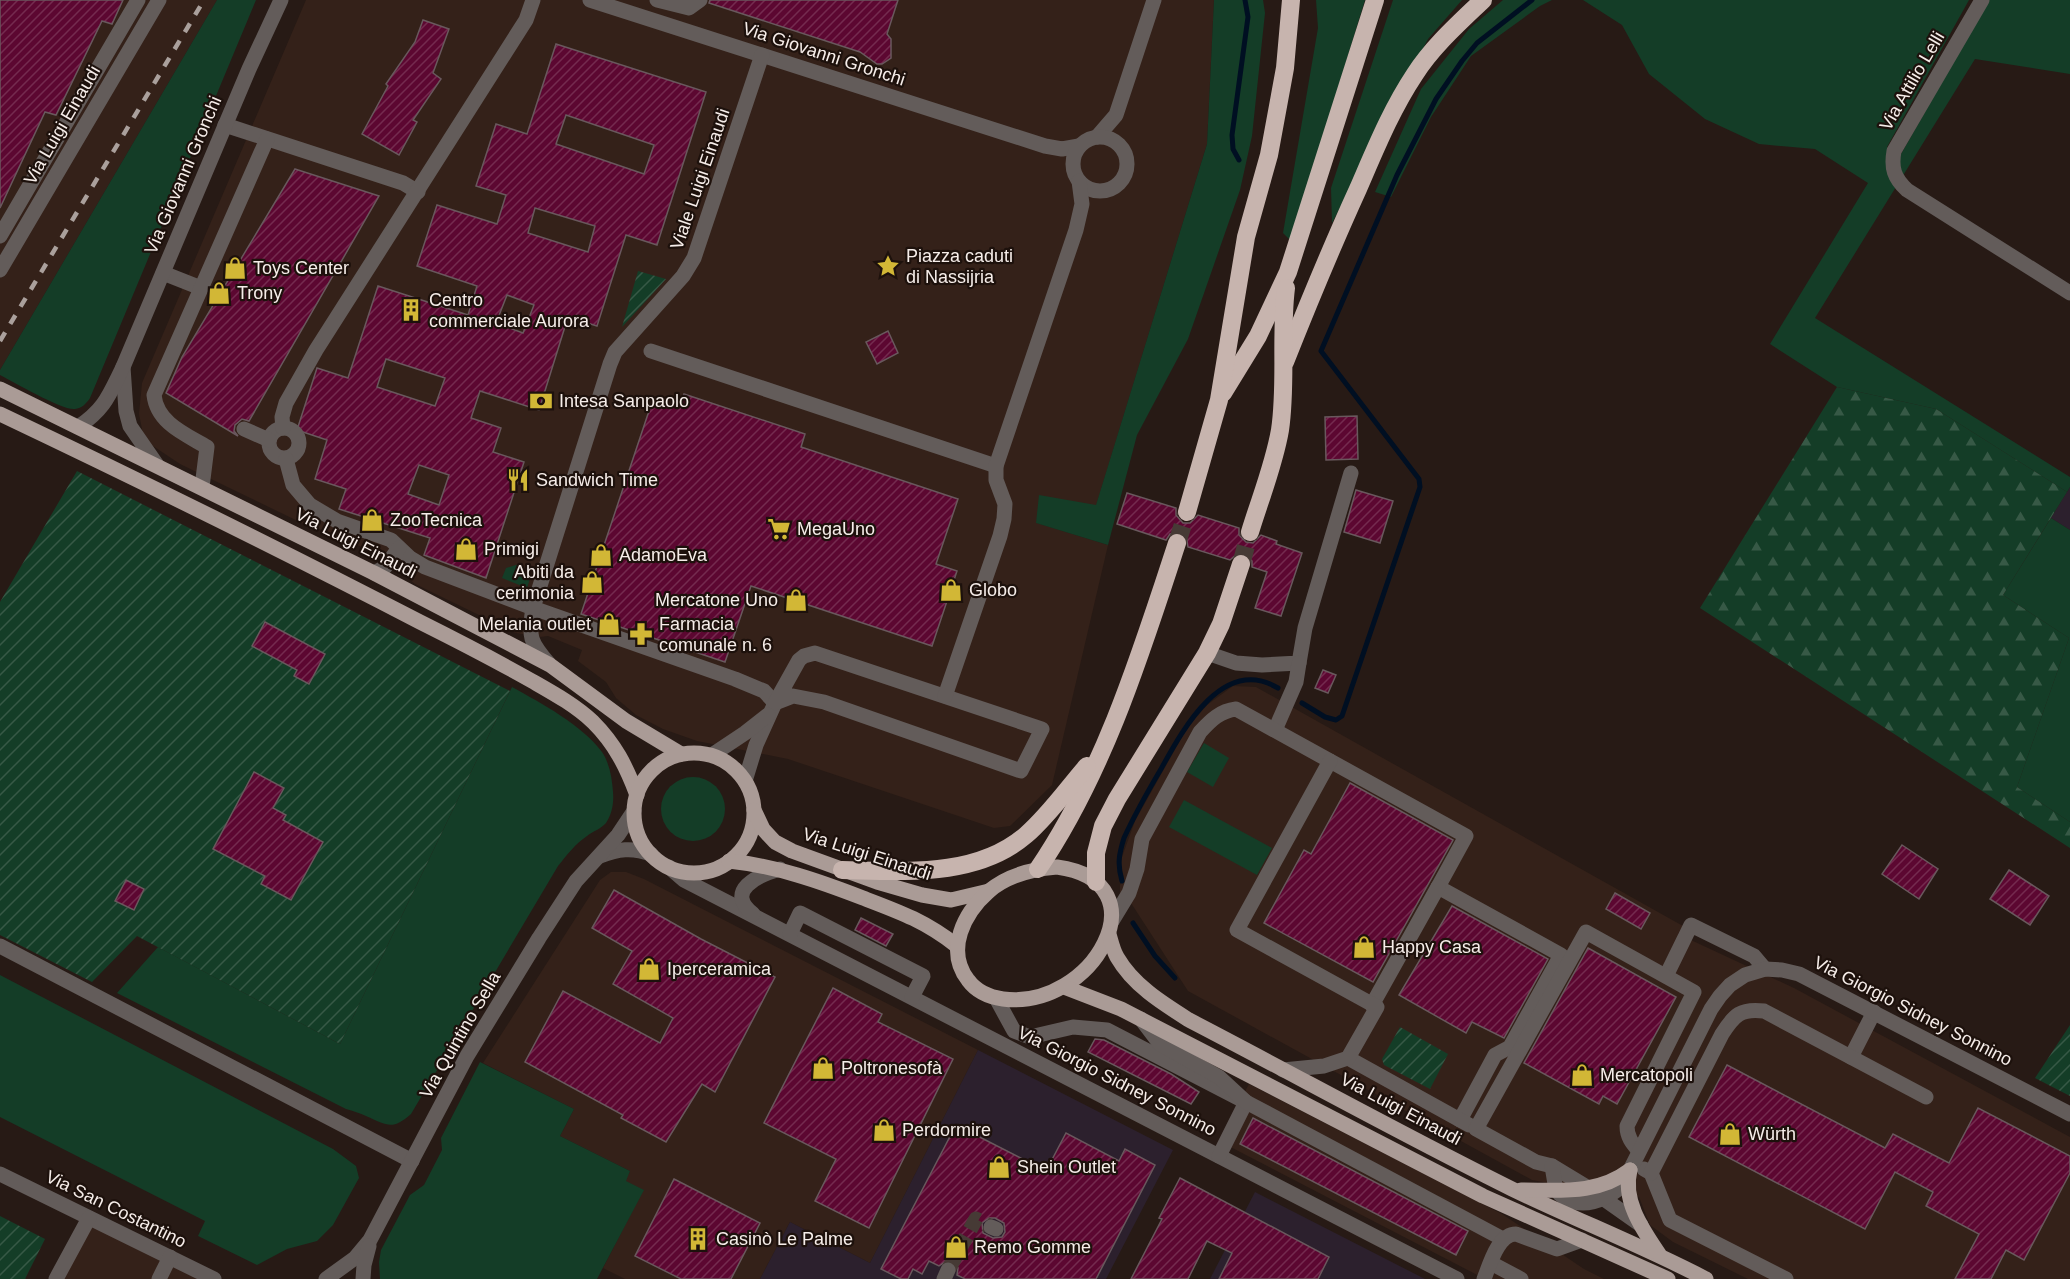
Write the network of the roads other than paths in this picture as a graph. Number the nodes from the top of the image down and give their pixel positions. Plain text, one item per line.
1 (138, 0) edge
2 (159, 0) edge
3 (281, 0) edge
4 (533, 0) edge
5 (590, 0) edge
6 (657, 0) edge
7 (700, 0) edge
8 (1154, 0) edge
9 (1291, 0) edge
10 (1375, 0) edge
11 (1483, 0) edge
12 (1982, 0) edge
13 (762, 55) junction
14 (1116, 115) junction
15 (225, 124) junction
16 (1097, 137) junction
17 (267, 139) junction
18 (1045, 146) junction
19 (1079, 146) junction
20 (1119, 146) junction
21 (1076, 174) junction
22 (1103, 190) junction
23 (418, 192) junction
24 (1076, 230) junction
25 (0, 236) edge
26 (0, 270) edge
27 (1288, 272) junction
28 (163, 273) junction
29 (201, 288) junction
30 (2070, 293) edge
31 (651, 351) dead end
32 (1285, 362) junction
33 (123, 367) junction
34 (0, 389) edge
35 (1219, 400) junction
36 (0, 414) edge
37 (78, 427) junction
38 (283, 428) junction
39 (244, 429) dead end
40 (269, 440) junction
41 (286, 459) junction
42 (157, 465) junction
43 (996, 466) junction
44 (1351, 473) dead end
45 (202, 487) junction
46 (1187, 512) tunnel mouth
47 (1250, 532) tunnel mouth
48 (1177, 543) tunnel mouth
49 (399, 548) junction
50 (1241, 564) tunnel mouth
51 (374, 573) junction
52 (533, 608) junction
53 (1207, 653) junction
54 (1299, 663) junction
55 (549, 665) junction
56 (945, 696) junction
57 (773, 708) junction
58 (1275, 730) junction
59 (1102, 749) junction
60 (681, 754) junction
61 (712, 755) junction
62 (1330, 761) junction
63 (745, 781) junction
64 (637, 795) junction
65 (754, 808) junction
66 (634, 811) junction
67 (651, 854) junction
68 (597, 858) junction
69 (729, 861) junction
70 (669, 867) junction
71 (1038, 868) junction
72 (781, 869) junction
73 (842, 870) junction
74 (1096, 882) junction
75 (1441, 889) junction
76 (989, 891) junction
77 (758, 918) junction
78 (1110, 927) junction
79 (790, 934) junction
80 (0, 946) edge
81 (957, 946) junction
82 (1765, 969) junction
83 (1666, 976) junction
84 (1064, 987) junction
85 (912, 997) junction
86 (996, 998) junction
87 (1374, 1006) junction
88 (1874, 1012) junction
89 (1141, 1019) junction
90 (1851, 1057) junction
91 (1348, 1058) junction
92 (1283, 1070) junction
93 (1926, 1097) dead end
94 (1246, 1102) junction
95 (2070, 1114) edge
96 (1460, 1120) junction
97 (1476, 1129) junction
98 (1219, 1156) junction
99 (412, 1161) junction
100 (1552, 1166) junction
101 (1632, 1166) junction
102 (1651, 1173) junction
103 (0, 1174) edge
104 (1590, 1189) junction
105 (1515, 1190) junction
106 (1556, 1190) junction
107 (1605, 1199) junction
108 (89, 1218) junction
109 (1641, 1224) junction
110 (1503, 1239) junction
111 (370, 1240) junction
112 (1582, 1240) junction
113 (1659, 1254) junction
114 (170, 1257) junction
115 (1491, 1263) junction
116 (56, 1279) edge
117 (159, 1279) edge
118 (214, 1279) edge
119 (326, 1279) edge
120 (363, 1279) edge
121 (1457, 1279) edge
122 (1484, 1279) edge
123 (1521, 1279) edge
124 (1668, 1279) edge
125 (1706, 1279) edge
126 (1786, 1279) edge

1 - 25 street, Via Luigi Einaudi
2 - 26 street, Via Luigi Einaudi
3 - 15 street, Via Giovanni Gronchi
4 - 23 street
5 - 13 street, Via Giovanni Gronchi
6 - 7 street
8 - 14 street
9 - 35 highway
10 - 27 highway
11 - 32 highway
12 - 30 street, Via Attilio Lelli
13 - 18 street, Via Giovanni Gronchi
13 - 52 street, Viale Luigi Einaudi
14 - 16 street
14 - 20 street
15 - 17 street
15 - 28 street, Via Giovanni Gronchi
16 - 19 street
16 - 20 street
17 - 23 street
17 - 29 street
18 - 19 street, Via Giovanni Gronchi
18 - 21 street, Via Giovanni Gronchi
19 - 21 street
20 - 22 street
21 - 22 street
21 - 24 street
22 - 24 street
23 - 38 street
24 - 43 street
27 - 32 highway
27 - 35 highway
28 - 29 street
28 - 33 street, Via Giovanni Gronchi
29 - 45 street
31 - 43 street
32 - 47 highway
33 - 37 street, Via Giovanni Gronchi
33 - 42 street, Via Giovanni Gronchi
34 - 37 main road, Via Luigi Einaudi
35 - 46 highway
36 - 64 main road
37 - 42 main road, Via Luigi Einaudi
38 - 40 street
38 - 41 street
39 - 40 street
40 - 41 street
41 - 49 street
42 - 45 main road, Via Luigi Einaudi
43 - 56 street
44 - 54 street
45 - 51 main road, Via Luigi Einaudi
48 - 59 highway
49 - 51 street
49 - 52 street
50 - 53 highway
51 - 55 main road, Via Luigi Einaudi
52 - 55 street, Viale Luigi Einaudi
52 - 57 street
53 - 54 street
53 - 74 highway
54 - 58 street
55 - 60 main road, Via Luigi Einaudi
56 - 57 street
56 - 57 street
57 - 61 street
57 - 63 street
58 - 62 street
58 - 78 street
59 - 71 highway
59 - 73 highway
60 - 61 main road, Via Luigi Einaudi
60 - 64 main road, Via Luigi Einaudi
61 - 63 main road, Via Luigi Einaudi
62 - 75 street
62 - 87 street
63 - 65 main road, Via Luigi Einaudi
64 - 66 main road, Via Luigi Einaudi
65 - 69 main road, Via Luigi Einaudi
65 - 73 main road, Via Luigi Einaudi
66 - 67 main road, Via Luigi Einaudi
66 - 68 street, Via Quintino Sella
67 - 68 street
67 - 70 main road, Via Luigi Einaudi
68 - 99 street, Via Quintino Sella
69 - 70 main road, Via Luigi Einaudi
69 - 72 main road, Via Luigi Einaudi
70 - 77 street, Via Giorgio Sidney Sonnino
71 - 74 main road, Via Luigi Einaudi
71 - 76 main road, Via Luigi Einaudi
72 - 77 street, Via Giorgio Sidney Sonnino
72 - 81 main road, Via Luigi Einaudi
73 - 76 main road, Via Luigi Einaudi
74 - 78 main road, Via Luigi Einaudi
75 - 87 street
75 - 96 street
76 - 81 main road, Via Luigi Einaudi
77 - 79 street, Via Giorgio Sidney Sonnino
78 - 84 main road
78 - 92 main road, Via Luigi Einaudi
79 - 85 street, Via Giorgio Sidney Sonnino
79 - 85 street
80 - 99 street
81 - 86 main road
82 - 83 street
82 - 88 street, Via Giorgio Sidney Sonnino
82 - 101 street, Via Giorgio Sidney Sonnino
83 - 97 street
83 - 101 street
84 - 86 main road
84 - 89 main road
85 - 98 street, Via Giorgio Sidney Sonnino
86 - 94 street
87 - 91 street
88 - 90 street
88 - 95 street, Via Giorgio Sidney Sonnino
89 - 94 street
89 - 112 main road
90 - 93 street
90 - 102 street
91 - 92 street
91 - 96 street
92 - 105 main road, Via Luigi Einaudi
94 - 98 street
94 - 110 street
96 - 97 street
97 - 100 street
98 - 121 street, Via Giorgio Sidney Sonnino
99 - 111 street, Via Quintino Sella
100 - 104 street
100 - 106 street
101 - 102 street
101 - 104 main road
101 - 107 street
101 - 109 main road
102 - 126 street
103 - 108 street, Via San Costantino
104 - 106 main road
104 - 107 street
105 - 106 main road
105 - 113 main road, Via Luigi Einaudi
106 - 107 street
107 - 109 street
108 - 114 street, Via San Costantino
108 - 116 street
109 - 113 main road
110 - 112 street
110 - 115 street
111 - 119 street, Via Quintino Sella
111 - 120 street, Via Quintino Sella
112 - 124 main road
113 - 125 main road, Via Luigi Einaudi
114 - 117 street
114 - 118 street, Via San Costantino
115 - 122 street
115 - 123 street

